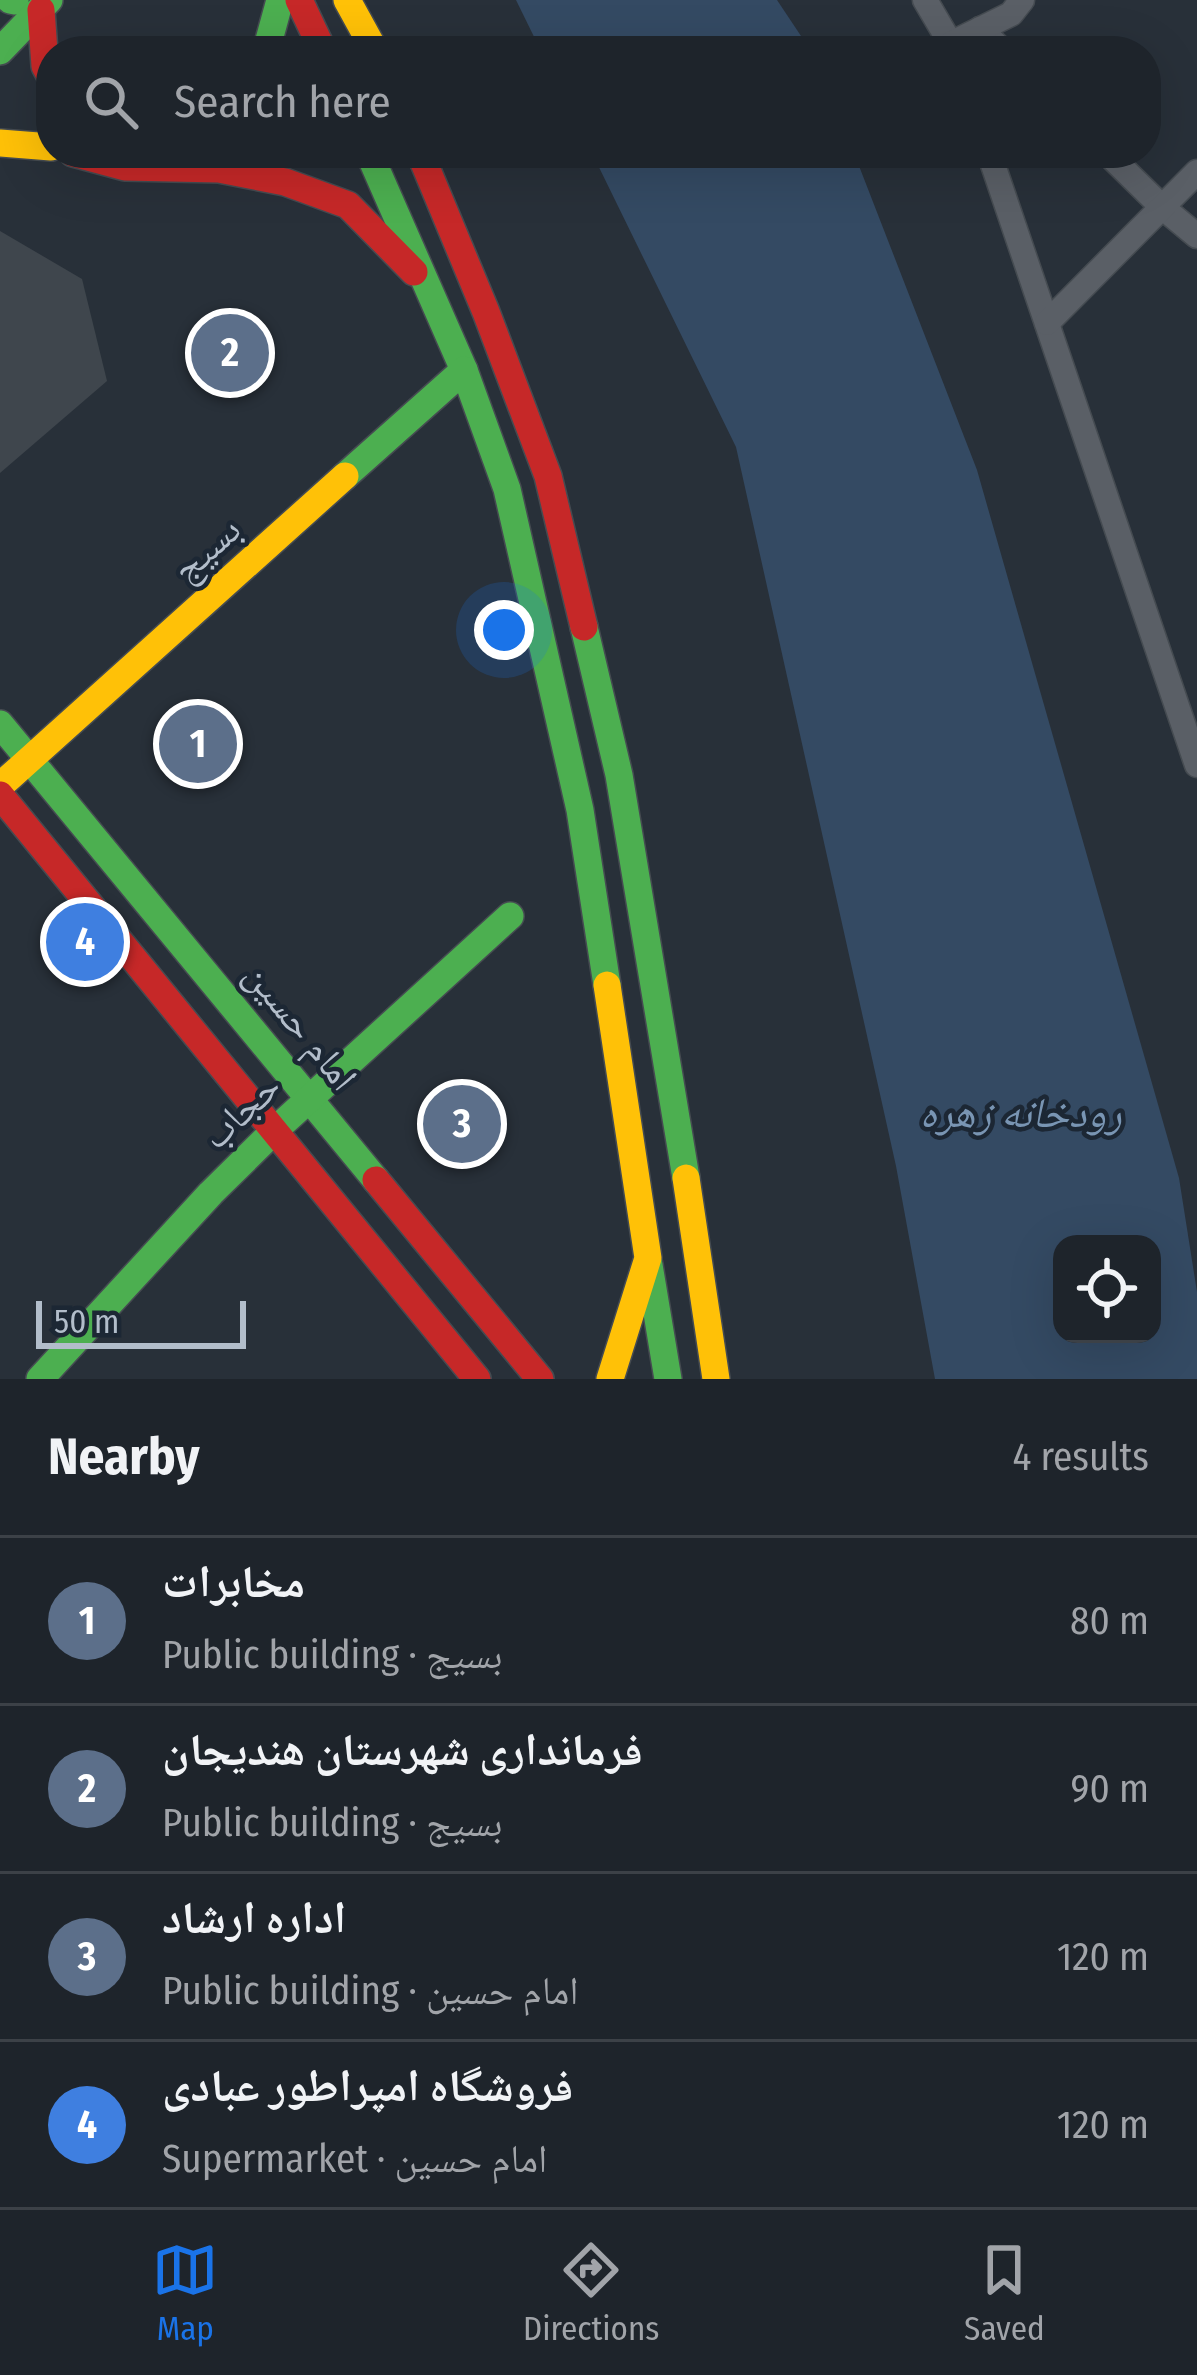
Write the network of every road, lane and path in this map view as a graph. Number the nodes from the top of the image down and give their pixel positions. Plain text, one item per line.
1 (280, 0) edge
2 (299, 0) edge
3 (347, 0) edge
4 (925, 0) edge
5 (1022, 0) edge
6 (27, 2) edge
7 (0, 21) edge
8 (980, 29) junction
9 (37, 36) edge
10 (270, 36) edge
11 (316, 36) edge
12 (367, 36) edge
13 (947, 36) edge
14 (970, 36) edge
15 (987, 36) edge
16 (0, 51) edge
17 (0, 143) edge
18 (36, 144) edge
19 (172, 168) edge
20 (376, 168) edge
21 (426, 168) edge
22 (994, 168) edge
23 (1121, 168) edge
24 (1197, 172) edge
25 (1162, 208) junction
26 (1197, 236) edge
27 (428, 286) junction
28 (1047, 323) junction
29 (464, 370) junction
30 (548, 476) junction
31 (507, 489) junction
32 (0, 724) edge
33 (30, 759) junction
34 (1197, 765) edge
35 (0, 791) edge
36 (510, 916) dead end
37 (311, 1100) junction
38 (274, 1131) junction
39 (648, 1258) junction
40 (40, 1379) edge
41 (477, 1379) edge
42 (540, 1379) edge
43 (610, 1379) edge
44 (668, 1379) edge
45 (716, 1379) edge

1 - 10 street
2 - 11 street
3 - 12 street
4 - 13 street
5 - 8 street
6 - 7 street
6 - 9 street
6 - 16 street
8 - 14 street
8 - 15 street
17 - 18 street
19 - 27 street
20 - 27 street
21 - 30 street
22 - 28 street
23 - 25 street
24 - 25 street
25 - 26 street
25 - 28 street
27 - 29 street
28 - 34 street
29 - 31 street
29 - 33 street, بسیج
30 - 31 street
30 - 45 street
31 - 39 street
32 - 33 street, امام حسین
33 - 35 street, بسیج
33 - 37 street, امام حسین
35 - 38 street
36 - 37 street, حجاب
37 - 38 street, حجاب
37 - 42 street, امام حسین
38 - 40 street, حجاب
38 - 41 street
39 - 43 street
39 - 44 street

